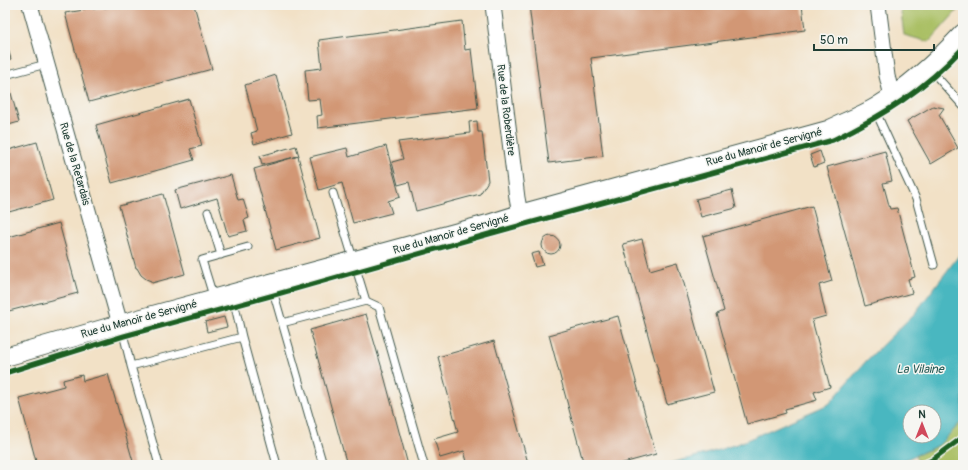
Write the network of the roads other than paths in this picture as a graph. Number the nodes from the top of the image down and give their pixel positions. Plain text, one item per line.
1 (30, 5) edge
2 (493, 5) edge
3 (878, 5) edge
4 (963, 33) edge
5 (46, 64) junction
6 (928, 67) junction
7 (5, 75) edge
8 (892, 96) junction
9 (963, 106) edge
10 (874, 108) junction
11 (333, 193) dead end
12 (208, 212) dead end
13 (520, 214) junction
14 (248, 247) dead end
15 (221, 255) junction
16 (353, 261) junction
17 (934, 265) dead end
18 (270, 284) junction
19 (223, 297) junction
20 (366, 300) junction
21 (282, 323) junction
22 (120, 324) junction
23 (242, 337) junction
24 (5, 358) edge
25 (131, 366) junction
26 (159, 465) edge
27 (277, 465) edge
28 (323, 465) edge
29 (424, 465) edge

1 - 5 street, Rue de la Retardais
2 - 13 street, Rue de la Roberdière
3 - 8 street
4 - 6 street, Rue du Manoir de Servigné
5 - 7 lane
5 - 22 street, Rue de la Retardais
6 - 8 street, Rue du Manoir de Servigné
6 - 9 lane
8 - 10 street, Rue du Manoir de Servigné
10 - 13 street, Rue du Manoir de Servigné
10 - 17 lane
11 - 16 lane
12 - 15 lane
13 - 16 street, Rue du Manoir de Servigné
14 - 15 lane
15 - 19 lane
16 - 18 street, Rue du Manoir de Servigné
16 - 20 lane
18 - 19 street, Rue du Manoir de Servigné
18 - 21 lane
19 - 22 street, Rue du Manoir de Servigné
19 - 23 lane
20 - 21 lane
20 - 29 lane
21 - 28 lane
22 - 24 street, Rue du Manoir de Servigné
22 - 25 lane
23 - 25 lane
23 - 27 lane
25 - 26 lane

